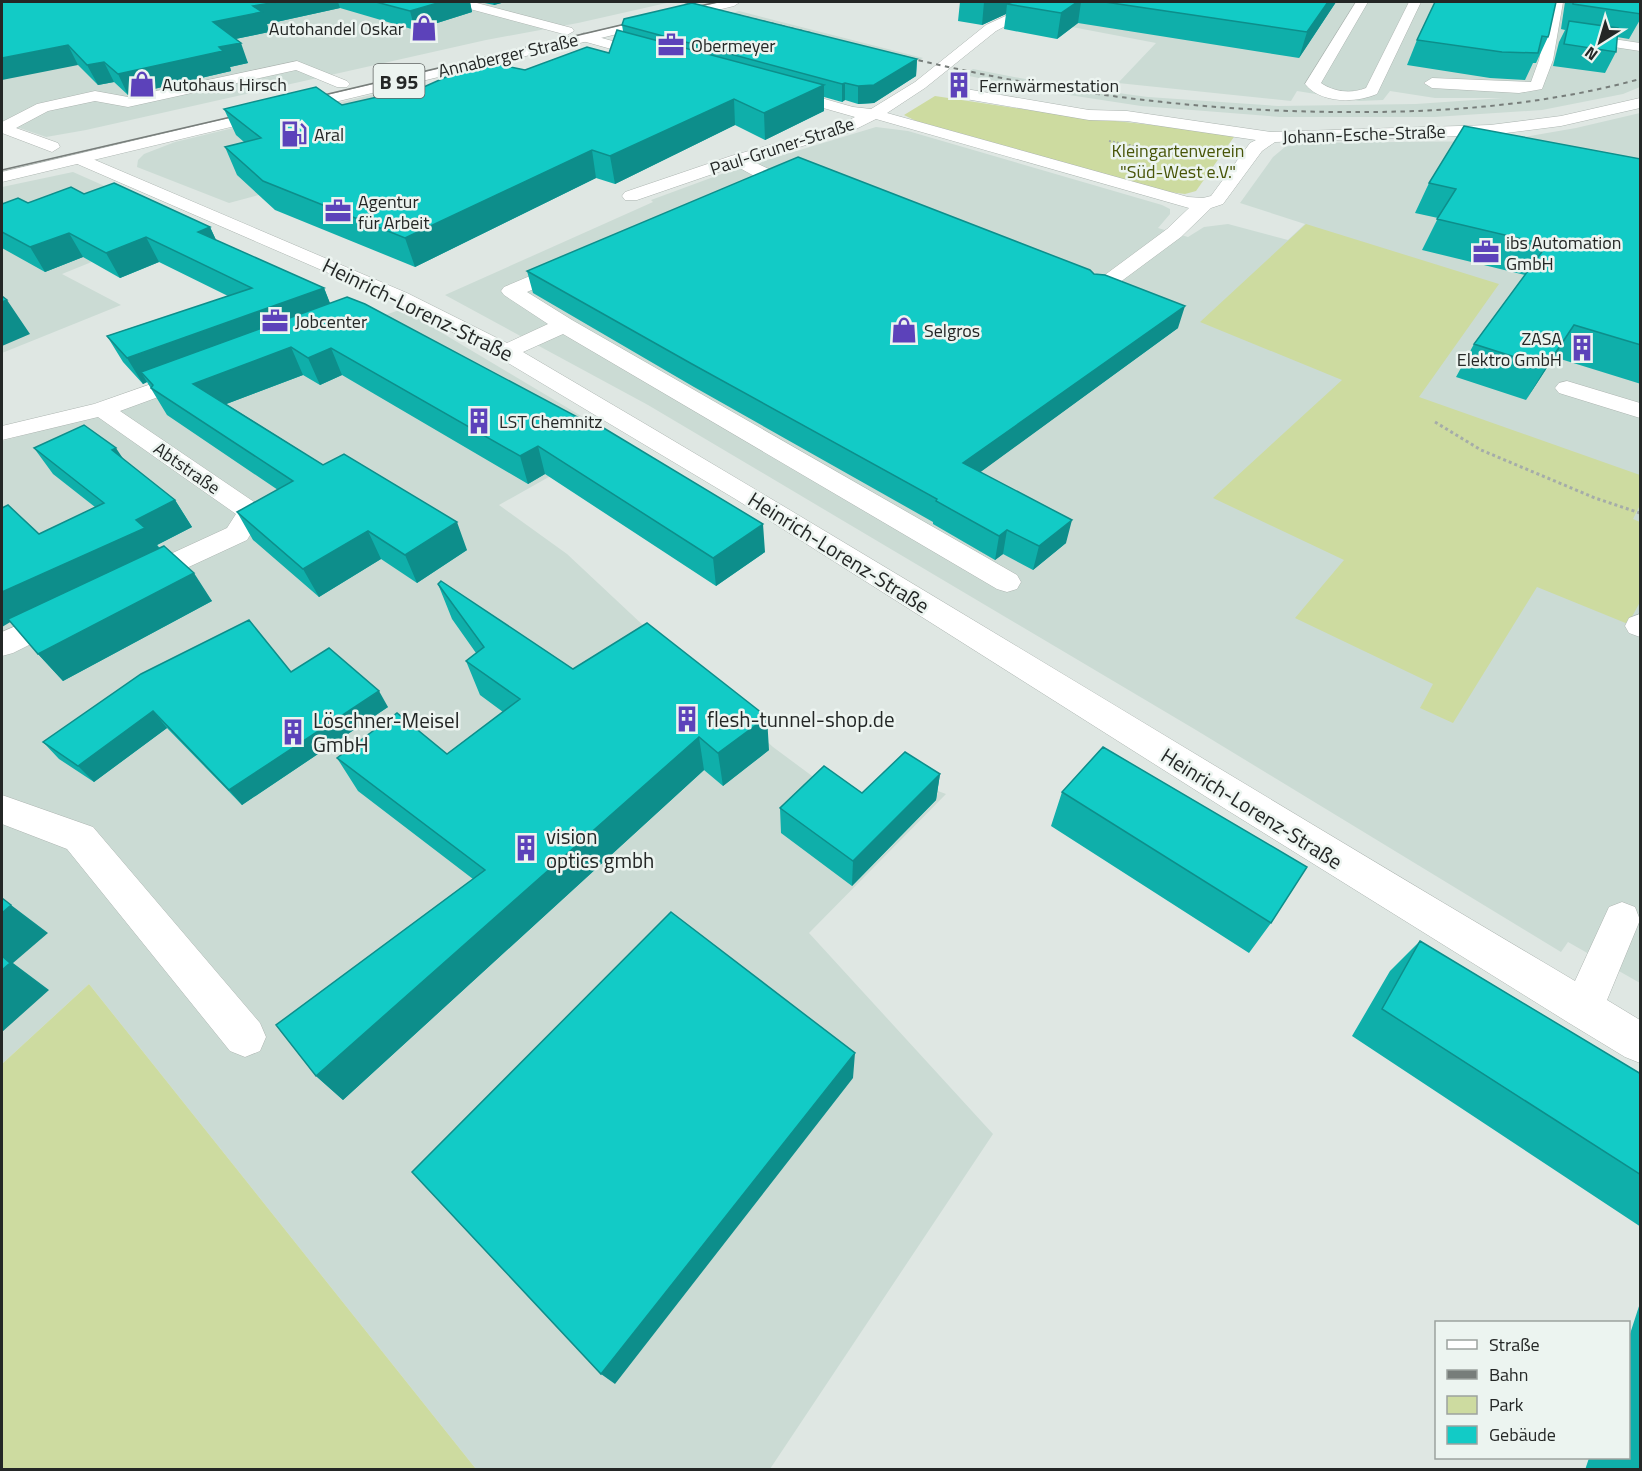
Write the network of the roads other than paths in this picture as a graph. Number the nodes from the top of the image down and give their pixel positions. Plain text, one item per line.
1 (470, 2) edge
2 (689, 2) edge
3 (735, 2) edge
4 (1045, 2) edge
5 (1362, 2) edge
6 (1415, 2) edge
7 (1557, 2) edge
8 (567, 31) junction
9 (1551, 34) junction
10 (584, 37) junction
11 (1641, 47) edge
12 (673, 62) edge
13 (1432, 83) dead end
14 (342, 84) junction
15 (762, 87) edge
16 (960, 93) dead end
17 (1641, 104) edge
18 (874, 114) junction
19 (2, 128) edge
20 (1490, 130) junction
21 (114, 134) dead end
22 (1271, 137) junction
23 (1527, 141) edge
24 (58, 146) junction
25 (81, 159) junction
26 (2, 160) edge
27 (737, 160) junction
28 (2, 177) edge
29 (631, 196) dead end
30 (727, 198) edge
31 (1204, 204) junction
32 (586, 259) edge
33 (1097, 290) edge
34 (400, 297) junction
35 (373, 308) edge
36 (564, 325) junction
37 (507, 351) junction
38 (214, 369) edge
39 (1567, 388) dead end
40 (102, 409) junction
41 (1641, 411) edge
42 (2, 433) edge
43 (1007, 582) dead end
44 (119, 589) edge
45 (87, 604) edge
46 (2, 645) edge
47 (2, 809) edge
48 (1622, 919) dead end
49 (1583, 1009) junction
50 (245, 1038) dead end
51 (1641, 1043) edge

1 - 8 street
2 - 8 street, Annaberger Straße / B 95
3 - 10 street, Annaberger Straße / B 95
4 - 18 street, Paul-Gruner-Straße
5 - 6 street
7 - 9 street
8 - 14 street, Annaberger Straße / B 95
9 - 11 street
9 - 13 street
10 - 12 street
10 - 25 street, Annaberger Straße / B 95
14 - 19 street
14 - 21 street, Annaberger Straße / B 95
15 - 18 street
16 - 22 street
17 - 20 street, Johann-Esche-Straße
18 - 27 street, Paul-Gruner-Straße
18 - 31 street
19 - 24 street, Heinrich-Lorenz-Straße
20 - 22 street, Johann-Esche-Straße
20 - 23 street
22 - 31 street, Johann-Esche-Straße
24 - 25 street, Heinrich-Lorenz-Straße
24 - 26 street
25 - 28 street, Annaberger Straße / B 95
25 - 34 street, Heinrich-Lorenz-Straße
27 - 29 street, Paul-Gruner-Straße
27 - 30 street
31 - 33 street, Johann-Esche-Straße
32 - 36 street
34 - 35 street
34 - 37 street, Heinrich-Lorenz-Straße
36 - 37 street
36 - 43 street
37 - 49 street, Heinrich-Lorenz-Straße
38 - 40 street
39 - 41 street
40 - 42 street
40 - 44 street, Abtstraße
45 - 46 street
47 - 50 street
48 - 49 street
49 - 51 street, Heinrich-Lorenz-Straße

